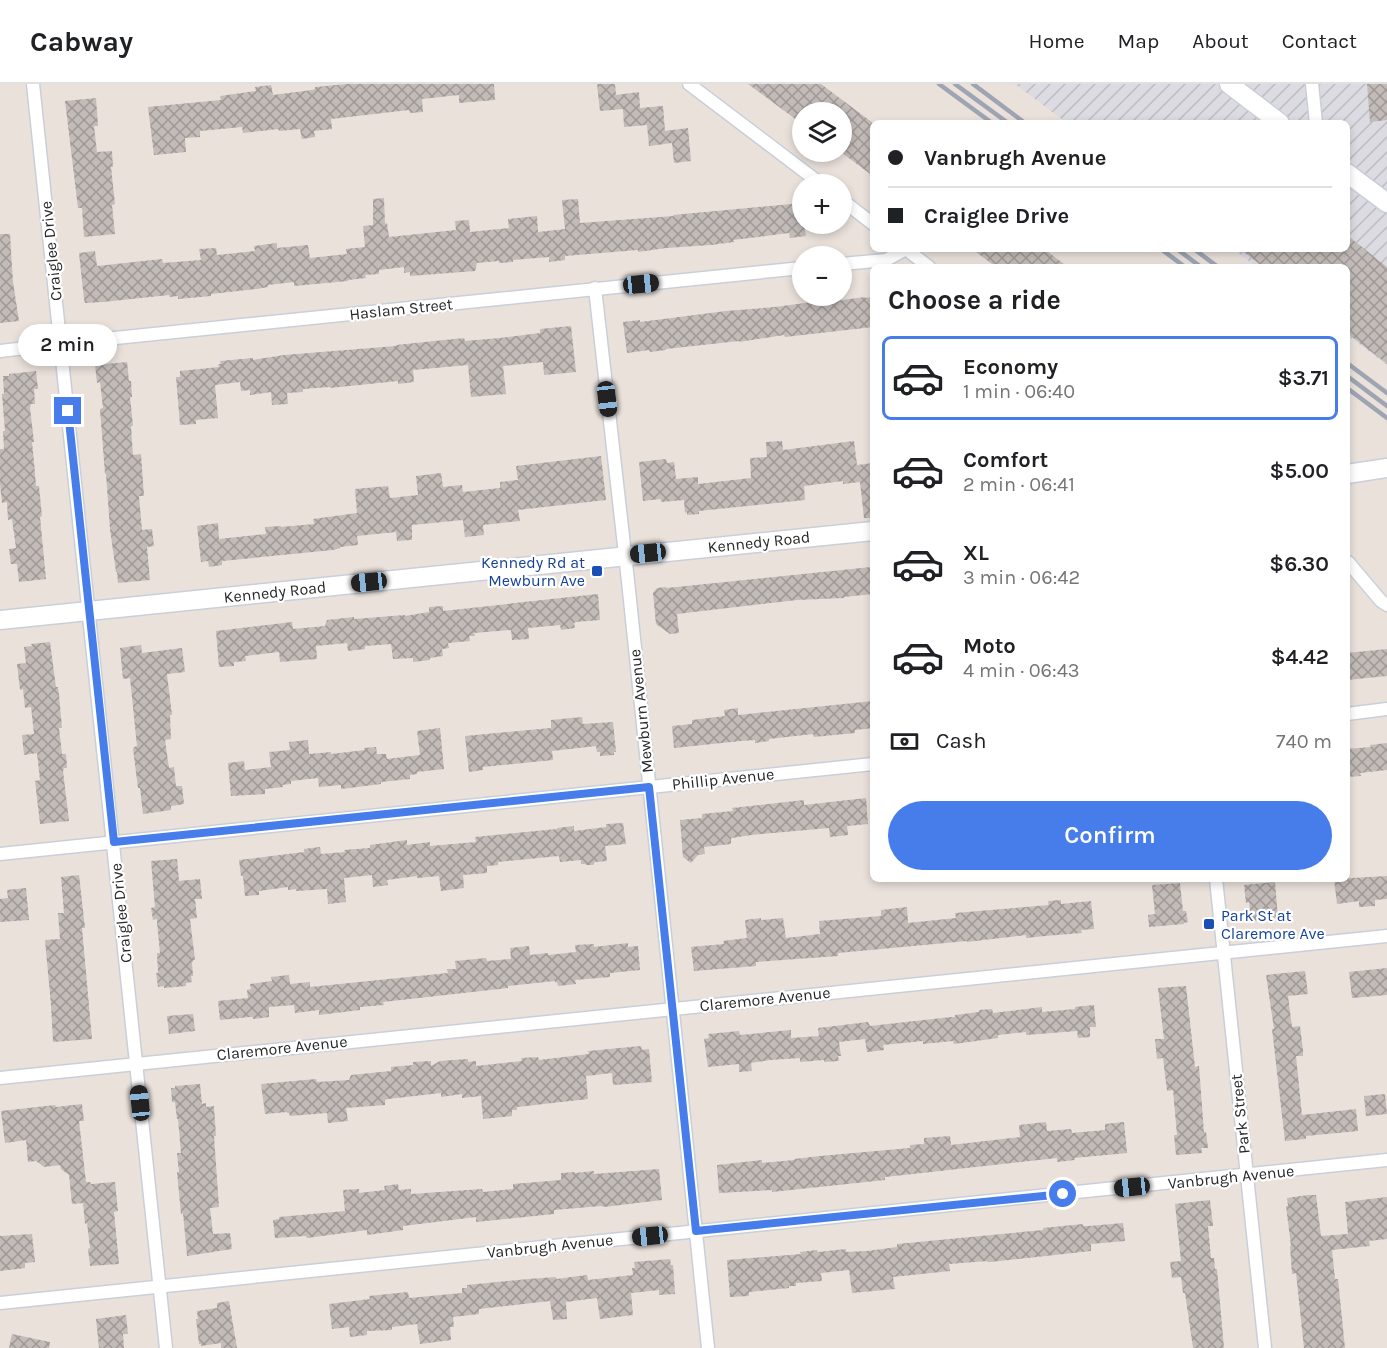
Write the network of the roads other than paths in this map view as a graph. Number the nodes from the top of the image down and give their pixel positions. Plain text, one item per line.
1 (33, 84) edge
2 (689, 84) edge
3 (1229, 84) edge
4 (1312, 84) edge
5 (1276, 120) edge
6 (1316, 120) edge
7 (808, 174) edge
8 (1350, 175) edge
9 (1387, 203) edge
10 (852, 208) edge
11 (870, 222) edge
12 (901, 252) edge
13 (910, 252) edge
14 (852, 263) edge
15 (925, 264) edge
16 (792, 269) edge
17 (595, 288) junction
18 (61, 345) junction
19 (0, 351) edge
20 (1387, 468) edge
21 (1350, 474) edge
22 (870, 531) edge
23 (625, 556) junction
24 (1350, 564) edge
25 (1387, 605) edge
26 (90, 611) junction
27 (0, 620) edge
28 (1387, 709) edge
29 (1350, 714) edge
30 (870, 764) edge
31 (649, 787) junction
32 (114, 842) junction
33 (0, 854) edge
34 (1216, 882) edge
35 (1387, 936) edge
36 (1224, 952) junction
37 (672, 1009) junction
38 (136, 1063) junction
39 (0, 1078) edge
40 (1387, 1160) edge
41 (1247, 1175) junction
42 (696, 1231) junction
43 (161, 1287) junction
44 (0, 1304) edge
45 (166, 1348) edge
46 (708, 1348) edge
47 (1265, 1348) edge

1 - 18 street, Craiglee Drive
2 - 7 street
3 - 5 street
4 - 6 street
8 - 9 street
10 - 11 street
12 - 14 street
13 - 15 street
16 - 17 street, Haslam Street
17 - 18 street, Haslam Street
17 - 23 street, Mewburn Avenue
18 - 19 street, Haslam Street
18 - 26 street, Craiglee Drive
20 - 21 street
22 - 23 street, Kennedy Road
23 - 26 street, Kennedy Road
23 - 31 street, Mewburn Avenue
24 - 25 street
26 - 27 street, Kennedy Road
26 - 32 street, Craiglee Drive
28 - 29 street
30 - 31 street, Phillip Avenue
31 - 32 street, Phillip Avenue
31 - 37 street, Mewburn Avenue
32 - 33 street, Phillip Avenue
32 - 38 street, Craiglee Drive
34 - 36 street, Park Street
35 - 36 street, Claremore Avenue
36 - 37 street, Claremore Avenue
36 - 41 street, Park Street
37 - 38 street, Claremore Avenue
37 - 42 street, Mewburn Avenue
38 - 39 street, Claremore Avenue
38 - 43 street, Craiglee Drive
40 - 41 street, Vanbrugh Avenue
41 - 42 street, Vanbrugh Avenue
41 - 47 street, Park Street
42 - 43 street, Vanbrugh Avenue
42 - 46 street, Mewburn Avenue
43 - 44 street, Vanbrugh Avenue
43 - 45 street, Craiglee Drive

